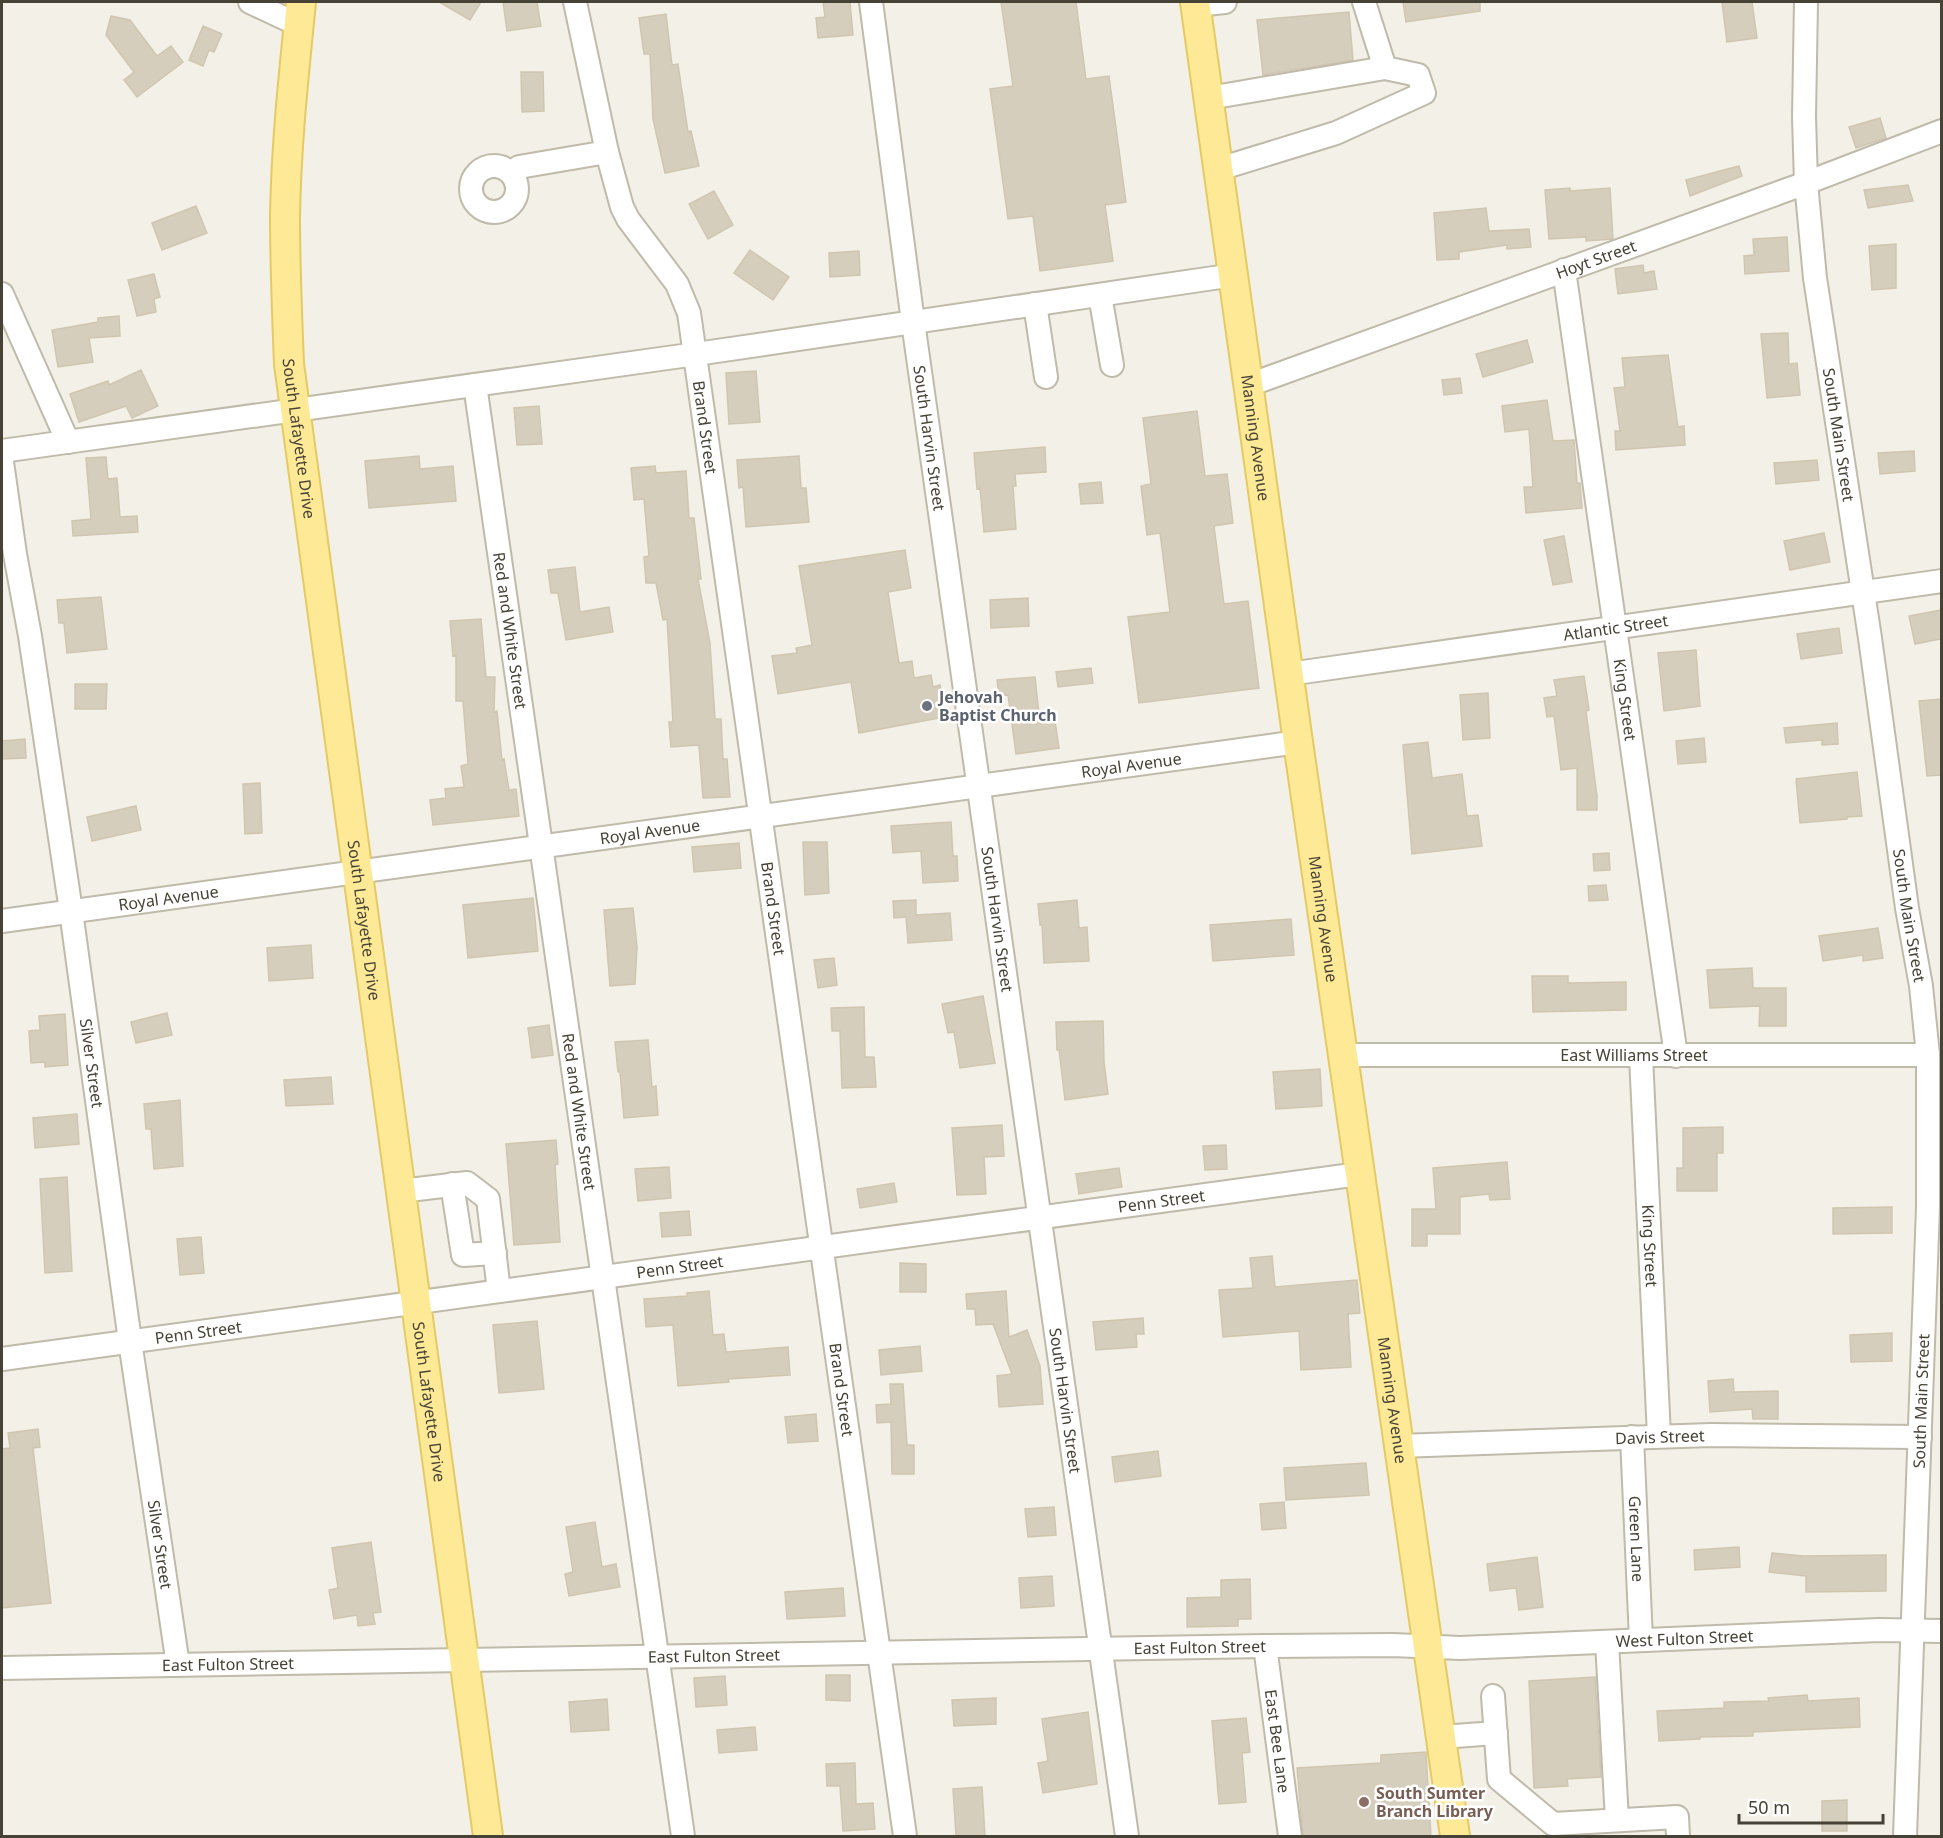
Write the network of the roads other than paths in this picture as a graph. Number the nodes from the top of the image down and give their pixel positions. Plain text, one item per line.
1 (250, 2) edge
2 (575, 2) edge
3 (871, 2) edge
4 (1225, 2) edge
5 (1364, 2) edge
6 (1806, 2) edge
7 (1195, 3) edge
8 (300, 14) edge
9 (1385, 68) junction
10 (1209, 98) junction
11 (1941, 131) edge
12 (607, 152) junction
13 (1219, 169) junction
14 (512, 174) dead end
15 (1806, 183) junction
16 (1564, 270) junction
17 (1234, 275) junction
18 (2, 294) edge
19 (1100, 295) junction
20 (1035, 304) junction
21 (913, 322) junction
22 (696, 354) junction
23 (1112, 365) dead end
24 (1046, 377) dead end
25 (476, 385) junction
26 (1249, 385) junction
27 (295, 410) junction
28 (68, 442) junction
29 (2, 451) edge
30 (2, 462) edge
31 (1941, 581) edge
32 (1863, 592) junction
33 (1615, 628) junction
34 (1288, 674) junction
35 (1298, 742) junction
36 (978, 786) junction
37 (760, 815) junction
38 (543, 845) junction
39 (357, 871) junction
40 (70, 911) junction
41 (2, 921) edge
42 (1342, 1055) junction
43 (1928, 1055) junction
44 (1641, 1056) junction
45 (1676, 1056) junction
46 (1359, 1174) junction
47 (452, 1184) junction
48 (401, 1191) junction
49 (1935, 1207) edge
50 (1039, 1218) junction
51 (821, 1247) junction
52 (495, 1253) junction
53 (604, 1277) junction
54 (499, 1291) junction
55 (416, 1302) junction
56 (130, 1341) junction
57 (2, 1359) edge
58 (1659, 1436) junction
59 (1632, 1437) junction
60 (1920, 1437) junction
61 (1399, 1446) junction
62 (1912, 1630) junction
63 (1941, 1631) edge
64 (1641, 1640) junction
65 (1607, 1642) junction
66 (1264, 1646) junction
67 (1428, 1647) junction
68 (1100, 1649) junction
69 (880, 1653) junction
70 (657, 1657) junction
71 (464, 1660) junction
72 (178, 1665) junction
73 (2, 1668) edge
74 (1493, 1696) dead end
75 (1496, 1733) junction
76 (1441, 1737) junction
77 (1617, 1820) junction
78 (1553, 1830) edge
79 (488, 1836) edge
80 (682, 1836) edge
81 (905, 1836) edge
82 (1127, 1836) edge
83 (1290, 1836) edge
84 (1455, 1836) edge
85 (1678, 1836) edge
86 (1905, 1836) edge

1 - 8 street
2 - 12 street, Brand Street
3 - 21 street, South Harvin Street
4 - 7 street
5 - 9 street
6 - 15 street, South Main Street
7 - 10 main road, Manning Avenue
8 - 27 main road, South Lafayette Drive
9 - 10 street
9 - 13 street
10 - 13 main road, Manning Avenue
11 - 15 street, Hoyt Street
12 - 14 street
12 - 22 street, Brand Street
13 - 17 main road, Manning Avenue
15 - 16 street, Hoyt Street
15 - 32 street, South Main Street
16 - 26 street, Hoyt Street
16 - 33 street, King Street
17 - 19 street
17 - 26 main road, Manning Avenue
18 - 28 street
19 - 20 street
19 - 23 street
20 - 21 street
20 - 24 street
21 - 22 street
21 - 36 street, South Harvin Street
22 - 25 street
22 - 37 street, Brand Street
25 - 27 street
25 - 38 street, Red and White Street
26 - 34 main road, Manning Avenue
27 - 28 street
27 - 39 main road, South Lafayette Drive
28 - 29 street
30 - 40 street, Silver Street
31 - 32 street, Atlantic Street
32 - 33 street, Atlantic Street
32 - 43 street, South Main Street
33 - 34 street, Atlantic Street
33 - 45 street, King Street
34 - 35 main road, Manning Avenue
35 - 36 street, Royal Avenue
35 - 42 main road, Manning Avenue
36 - 37 street, Royal Avenue
36 - 50 street, South Harvin Street
37 - 38 street, Royal Avenue
37 - 51 street, Brand Street
38 - 39 street, Royal Avenue
38 - 53 street, Red and White Street
39 - 40 street, Royal Avenue
39 - 48 main road, South Lafayette Drive
40 - 41 street, Royal Avenue
40 - 56 street, Silver Street
42 - 44 street, East Williams Street
42 - 46 main road, Manning Avenue
43 - 45 street, East Williams Street
43 - 49 street, South Main Street
44 - 45 street, East Williams Street
44 - 58 street, King Street
46 - 50 street, Penn Street
46 - 61 main road, Manning Avenue
47 - 48 street
47 - 52 street
47 - 52 street
48 - 55 main road, South Lafayette Drive
49 - 60 street, South Main Street
50 - 51 street, Penn Street
50 - 68 street, South Harvin Street
51 - 53 street, Penn Street
51 - 69 street, Brand Street
52 - 54 street
53 - 54 street, Penn Street
53 - 70 street, Red and White Street
54 - 55 street, Penn Street
55 - 56 street, Penn Street
55 - 71 main road, South Lafayette Drive
56 - 57 street, Penn Street
56 - 72 street, Silver Street
58 - 59 street, Davis Street
58 - 60 street, Davis Street
59 - 61 street, Davis Street
59 - 64 street, Green Lane
60 - 62 street, South Main Street
61 - 67 main road, Manning Avenue
62 - 63 street, West Fulton Street
62 - 64 street, West Fulton Street
62 - 86 street, South Main Street
64 - 65 street, West Fulton Street
65 - 67 street, West Fulton Street
65 - 77 street
66 - 67 street, East Fulton Street
66 - 68 street, East Fulton Street
66 - 83 street, East Bee Lane
67 - 76 main road, Manning Avenue
68 - 69 street, East Fulton Street
68 - 82 street, South Harvin Street
69 - 70 street, East Fulton Street
69 - 81 street, Brand Street
70 - 71 street, East Fulton Street
70 - 80 street, Red and White Street
71 - 72 street, East Fulton Street
71 - 79 main road, South Lafayette Drive
72 - 73 street, East Fulton Street
74 - 75 street
75 - 76 street
75 - 78 street
76 - 84 main road, Manning Avenue
77 - 78 street
77 - 85 street

